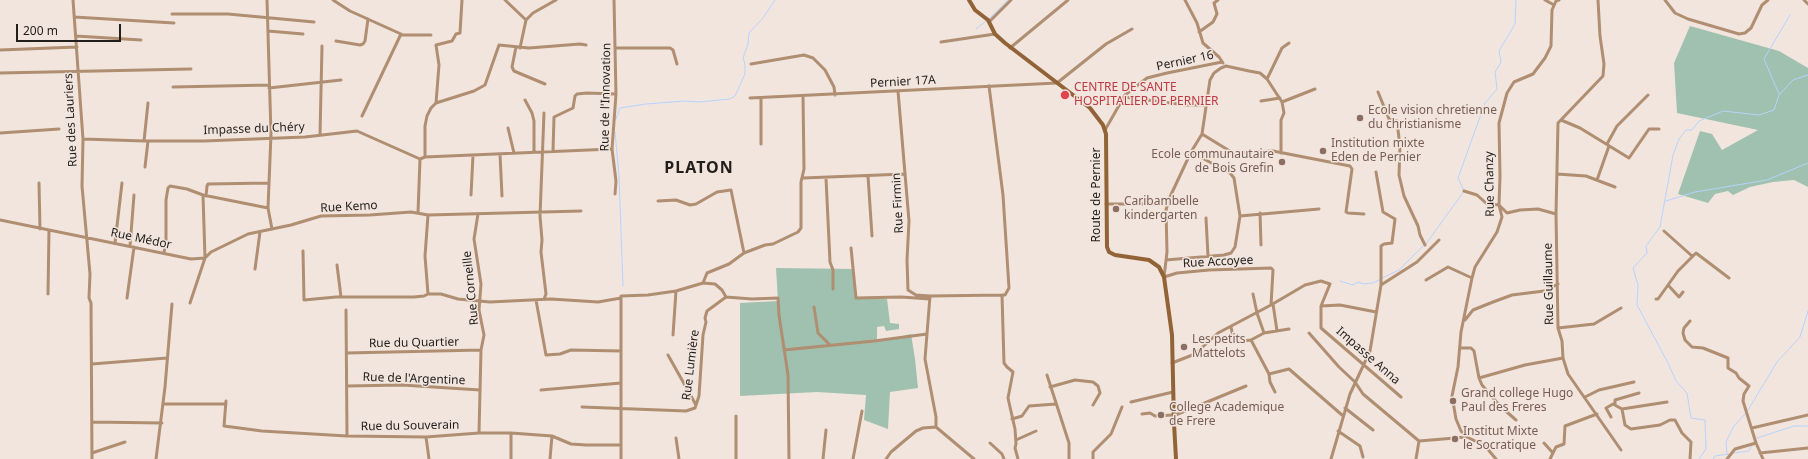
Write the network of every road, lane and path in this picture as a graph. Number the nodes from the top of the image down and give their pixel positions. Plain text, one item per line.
1 (73, 0) edge
2 (267, 0) edge
3 (333, 0) edge
4 (462, 0) edge
5 (505, 0) edge
6 (556, 0) edge
7 (614, 0) edge
8 (969, 0) edge
9 (1011, 0) edge
10 (1068, 0) edge
11 (1185, 0) edge
12 (1218, 0) edge
13 (1545, 0) edge
14 (1560, 0) edge
15 (1598, 0) edge
16 (1665, 0) edge
17 (1768, 0) edge
18 (1804, 0) edge
19 (1808, 4) edge
20 (1554, 5) junction
21 (172, 14) dead end
22 (74, 17) junction
23 (267, 18) junction
24 (368, 20) junction
25 (526, 20) junction
26 (314, 22) dead end
27 (989, 22) junction
28 (174, 23) dead end
29 (1132, 28) dead end
30 (268, 31) junction
31 (1199, 32) junction
32 (303, 34) dead end
33 (400, 34) junction
34 (995, 34) junction
35 (431, 35) dead end
36 (76, 36) junction
37 (141, 40) dead end
38 (336, 41) dead end
39 (941, 42) dead end
40 (1289, 43) dead end
41 (586, 45) dead end
42 (322, 46) dead end
43 (76, 47) junction
44 (518, 48) junction
45 (616, 48) junction
46 (1010, 48) junction
47 (0, 50) edge
48 (1222, 62) junction
49 (677, 64) dead end
50 (751, 64) dead end
51 (1226, 66) junction
52 (191, 69) dead end
53 (78, 70) junction
54 (0, 73) edge
55 (1267, 79) junction
56 (341, 80) dead end
57 (322, 82) junction
58 (1058, 83) junction
59 (545, 84) dead end
60 (269, 86) junction
61 (990, 86) junction
62 (173, 87) dead end
63 (1315, 89) dead end
64 (898, 91) junction
65 (1378, 92) dead end
66 (616, 94) junction
67 (835, 95) junction
68 (1648, 95) dead end
69 (803, 96) junction
70 (1124, 97) junction
71 (750, 98) dead end
72 (1280, 98) junction
73 (761, 99) junction
74 (525, 100) dead end
75 (1261, 101) dead end
76 (1282, 102) junction
77 (148, 103) dead end
78 (436, 103) junction
79 (1206, 105) junction
80 (544, 113) dead end
81 (362, 116) dead end
82 (1561, 120) junction
83 (508, 128) dead end
84 (59, 129) dead end
85 (1659, 129) dead end
86 (1105, 130) junction
87 (0, 134) edge
88 (1202, 134) junction
89 (320, 135) junction
90 (271, 138) junction
91 (83, 139) junction
92 (148, 141) junction
93 (144, 142) junction
94 (761, 144) dead end
95 (1608, 145) junction
96 (612, 149) junction
97 (552, 151) junction
98 (534, 152) junction
99 (543, 152) junction
100 (1191, 152) junction
101 (514, 153) junction
102 (1280, 153) junction
103 (500, 154) junction
104 (473, 155) junction
105 (425, 157) junction
106 (420, 159) junction
107 (145, 167) dead end
108 (1376, 172) dead end
109 (906, 174) junction
110 (1557, 174) junction
111 (868, 176) junction
112 (803, 178) junction
113 (826, 178) junction
114 (1597, 180) junction
115 (39, 183) dead end
116 (122, 183) dead end
117 (269, 183) junction
118 (1615, 187) dead end
119 (1464, 191) dead end
120 (616, 194) dead end
121 (134, 195) dead end
122 (204, 195) junction
123 (471, 195) dead end
124 (502, 196) dead end
125 (658, 201) dead end
126 (1106, 204) junction
127 (1167, 204) junction
128 (1499, 205) junction
129 (268, 208) junction
130 (1319, 209) dead end
131 (581, 211) dead end
132 (541, 212) junction
133 (418, 213) junction
134 (1260, 213) junction
135 (478, 214) junction
136 (1364, 214) dead end
137 (1556, 214) junction
138 (428, 215) junction
139 (1240, 216) junction
140 (1206, 218) dead end
141 (0, 220) edge
142 (40, 229) junction
143 (272, 229) junction
144 (49, 230) junction
145 (1664, 231) dead end
146 (260, 232) junction
147 (872, 236) dead end
148 (87, 238) junction
149 (1439, 240) dead end
150 (115, 243) junction
151 (1425, 245) dead end
152 (132, 246) junction
153 (1261, 246) dead end
154 (851, 248) dead end
155 (303, 251) dead end
156 (164, 252) junction
157 (744, 253) junction
158 (1208, 256) junction
159 (1692, 256) junction
160 (205, 258) junction
161 (1166, 260) junction
162 (337, 265) dead end
163 (255, 269) dead end
164 (1164, 277) junction
165 (1472, 278) junction
166 (1729, 278) dead end
167 (1426, 280) dead end
168 (703, 283) junction
169 (1558, 284) junction
170 (1381, 285) junction
171 (1668, 285) junction
172 (833, 289) dead end
173 (676, 291) junction
174 (1683, 292) dead end
175 (48, 294) dead end
176 (428, 294) junction
177 (1253, 294) dead end
178 (1002, 296) junction
179 (341, 297) junction
180 (621, 297) junction
181 (726, 297) junction
182 (126, 298) dead end
183 (930, 298) junction
184 (544, 299) junction
185 (536, 300) junction
186 (1656, 300) dead end
187 (480, 302) junction
188 (190, 303) dead end
189 (172, 304) dead end
190 (1272, 305) junction
191 (814, 306) dead end
192 (1321, 306) junction
193 (1621, 308) dead end
194 (346, 310) dead end
195 (1376, 312) junction
196 (1257, 313) junction
197 (1464, 320) junction
198 (1690, 321) dead end
199 (1231, 327) junction
200 (1289, 328) dead end
201 (1558, 328) junction
202 (1278, 331) junction
203 (1264, 333) junction
204 (1309, 333) dead end
205 (927, 334) junction
206 (673, 335) dead end
207 (1251, 340) junction
208 (830, 345) junction
209 (1460, 348) junction
210 (481, 350) junction
211 (784, 350) junction
212 (621, 351) junction
213 (347, 353) junction
214 (668, 354) dead end
215 (167, 358) junction
216 (1563, 358) junction
217 (1172, 363) junction
218 (92, 364) junction
219 (1364, 364) junction
220 (1269, 374) junction
221 (1047, 375) dead end
222 (1479, 378) junction
223 (1355, 382) junction
224 (1634, 382) dead end
225 (621, 383) junction
226 (347, 386) junction
227 (1246, 386) dead end
228 (1050, 387) junction
229 (480, 390) junction
230 (541, 390) dead end
231 (1173, 392) junction
232 (1275, 392) dead end
233 (1639, 393) dead end
234 (1401, 397) dead end
235 (1585, 397) junction
236 (1132, 402) dead end
237 (1667, 402) dead end
238 (164, 404) junction
239 (1056, 404) junction
240 (1615, 405) junction
241 (697, 406) junction
242 (1093, 406) dead end
243 (582, 407) dead end
244 (1122, 407) dead end
245 (621, 408) junction
246 (1345, 408) junction
247 (1622, 410) junction
248 (862, 411) dead end
249 (1142, 414) dead end
250 (1597, 414) junction
251 (1173, 415) junction
252 (1342, 415) junction
253 (1808, 415) edge
254 (736, 416) dead end
255 (1611, 417) dead end
256 (1012, 419) junction
257 (1516, 420) dead end
258 (92, 422) junction
259 (162, 423) junction
260 (936, 427) junction
261 (1752, 428) junction
262 (826, 430) dead end
263 (1373, 430) dead end
264 (1036, 431) dead end
265 (1338, 431) junction
266 (479, 433) junction
267 (511, 433) junction
268 (347, 436) junction
269 (552, 436) junction
270 (426, 437) junction
271 (1467, 437) junction
272 (676, 438) dead end
273 (1016, 440) junction
274 (1419, 441) junction
275 (125, 442) dead end
276 (990, 443) dead end
277 (1544, 443) dead end
278 (1756, 443) junction
279 (621, 445) junction
280 (1808, 448) edge
281 (1621, 450) dead end
282 (92, 453) junction
283 (1553, 453) junction
284 (1760, 453) junction
285 (1363, 457) dead end
286 (92, 459) edge
287 (156, 459) edge
288 (429, 459) edge
289 (511, 459) edge
290 (550, 459) edge
291 (621, 459) edge
292 (679, 459) edge
293 (736, 459) edge
294 (789, 459) edge
295 (823, 459) edge
296 (853, 459) edge
297 (886, 459) edge
298 (974, 459) edge
299 (1004, 459) edge
300 (1018, 459) edge
301 (1070, 459) edge
302 (1094, 459) edge
303 (1176, 459) edge
304 (1331, 459) edge
305 (1416, 459) edge
306 (1496, 459) edge
307 (1550, 459) edge
308 (1690, 459) edge
309 (1727, 459) edge
310 (1763, 459) edge

1 - 22 street, Rue des Lauriers
2 - 23 street
3 - 24 street
4 - 78 street
5 - 25 street
6 - 25 street
7 - 45 street, Rue de l'Innovation
8 - 27 street, Route de Pernier
9 - 27 street
10 - 46 street
11 - 31 street
12 - 31 street
13 - 20 street
14 - 20 street
15 - 82 street
16 - 17 street
18 - 19 street
20 - 128 street, Rue Chanzy
21 - 23 street
22 - 28 street
22 - 36 street, Rue des Lauriers
23 - 26 street
23 - 30 street
24 - 33 street
24 - 38 street
25 - 44 street
27 - 34 street, Route de Pernier
29 - 58 street
30 - 32 street
30 - 60 street
31 - 48 street
33 - 35 street
33 - 81 street
34 - 39 street
34 - 46 street, Route de Pernier
36 - 37 street
36 - 43 street, Rue des Lauriers
40 - 55 street
41 - 44 street
42 - 57 street
43 - 47 street
43 - 53 street, Rue des Lauriers
44 - 59 street
44 - 78 street
45 - 49 street
45 - 66 street, Rue de l'Innovation
46 - 58 street, Route de Pernier
48 - 51 street
48 - 70 street, Pernier 16
50 - 67 street
51 - 55 street
51 - 79 street
52 - 53 street
53 - 54 street
53 - 91 street, Rue des Lauriers
55 - 72 street
56 - 57 street
57 - 60 street
57 - 89 street
58 - 61 street, Pernier 17A
58 - 86 street, Route de Pernier
60 - 62 street
60 - 90 street
61 - 64 street, Pernier 17A
61 - 178 street
63 - 76 street
64 - 67 street, Pernier 17A
64 - 109 street, Rue Firmin
65 - 151 street
66 - 96 street, Rue de l'Innovation
66 - 97 street
67 - 69 street, Pernier 17A
68 - 95 street
69 - 73 street, Pernier 17A
69 - 112 street
70 - 79 street
70 - 86 street, Pernier 16
71 - 73 street, Pernier 17A
72 - 75 street
72 - 76 street
73 - 94 street
74 - 98 street
76 - 102 street
77 - 93 street
78 - 105 street
79 - 88 street
80 - 99 street
82 - 95 street
82 - 110 street, Rue Guillaume
83 - 101 street
84 - 87 street
85 - 95 street
86 - 126 street, Route de Pernier
88 - 100 street
88 - 102 street
89 - 90 street, Impasse du Chéry
89 - 106 street, Impasse du Chéry
90 - 92 street, Impasse du Chéry
90 - 117 street
91 - 93 street, Impasse du Chéry
91 - 148 street, Rue des Lauriers
92 - 93 street, Impasse du Chéry
92 - 107 street
95 - 114 street
96 - 97 street
96 - 120 street, Rue de l'Innovation
97 - 99 street
98 - 99 street
98 - 101 street
99 - 132 street
100 - 127 street
100 - 139 street
101 - 103 street
102 - 136 street
103 - 104 street
103 - 124 street
104 - 105 street
104 - 123 street
105 - 106 street
106 - 133 street
108 - 170 street
109 - 111 street
109 - 183 street, Rue Firmin
110 - 114 street
110 - 137 street, Rue Guillaume
111 - 113 street
111 - 147 street
112 - 113 street
112 - 157 street
113 - 172 street
114 - 118 street
115 - 142 street
116 - 150 street
117 - 122 street
117 - 129 street
119 - 128 street
121 - 152 street
122 - 129 street
122 - 156 street
122 - 160 street
125 - 157 street
126 - 127 street
126 - 164 street, Route de Pernier
127 - 161 street
128 - 137 street
128 - 165 street, Rue Chanzy
129 - 143 street
130 - 134 street
131 - 132 street, Rue Kemo
132 - 135 street, Rue Kemo
132 - 184 street
133 - 138 street, Rue Kemo
133 - 143 street, Rue Kemo
134 - 139 street
134 - 153 street
135 - 138 street, Rue Kemo
135 - 187 street, Rue Corneille
137 - 169 street, Rue Guillaume
138 - 176 street
139 - 158 street
140 - 158 street
141 - 142 street, Rue Médor
142 - 144 street, Rue Médor
143 - 146 street
144 - 148 street, Rue Médor
144 - 175 street
145 - 159 street
146 - 160 street
146 - 163 street
148 - 150 street, Rue Médor
148 - 218 street, Rue des Lauriers
149 - 170 street
150 - 152 street, Rue Médor
152 - 156 street, Rue Médor
152 - 182 street
154 - 183 street
155 - 179 street
156 - 160 street, Rue Médor
157 - 168 street
158 - 161 street
159 - 166 street
159 - 171 street
160 - 188 street
161 - 164 street
162 - 179 street
164 - 190 street, Rue Accoyee
164 - 217 street
165 - 167 street
165 - 197 street, Rue Chanzy
168 - 173 street
168 - 181 street
169 - 197 street
169 - 201 street, Rue Guillaume
170 - 195 street
171 - 174 street
171 - 186 street
173 - 180 street
173 - 206 street
176 - 179 street
176 - 187 street
177 - 196 street
178 - 183 street
178 - 256 street
180 - 184 street
180 - 212 street
181 - 211 street
181 - 241 street, Rue Lumière
183 - 205 street
184 - 185 street
185 - 187 street
185 - 212 street
187 - 210 street, Rue Corneille
189 - 215 street
190 - 192 street, Impasse Anna
190 - 196 street
190 - 202 street
191 - 208 street
192 - 195 street
192 - 219 street, Impasse Anna
193 - 201 street
194 - 213 street
195 - 219 street
196 - 199 street
196 - 203 street
197 - 209 street, Rue Chanzy
198 - 261 street
199 - 207 street
199 - 217 street
200 - 202 street
201 - 216 street, Rue Guillaume
202 - 203 street
203 - 207 street
204 - 223 street
205 - 208 street
205 - 260 street
207 - 220 street
208 - 211 street
209 - 222 street
209 - 271 street, Rue Chanzy
210 - 213 street, Rue du Quartier
210 - 229 street, Rue Corneille
211 - 294 street
212 - 225 street
213 - 226 street
214 - 241 street
215 - 218 street
215 - 238 street
216 - 222 street
216 - 235 street, Rue Guillaume
217 - 231 street
218 - 258 street, Rue des Lauriers
219 - 223 street
219 - 234 street, Impasse Anna
220 - 232 street
220 - 252 street
221 - 228 street
222 - 257 street
223 - 246 street
223 - 274 street
224 - 235 street
225 - 230 street
225 - 245 street
226 - 229 street, Rue de l'Argentine
226 - 268 street
227 - 251 street
228 - 239 street
228 - 242 street
229 - 266 street, Rue Corneille
231 - 236 street
231 - 251 street
233 - 240 street
235 - 250 street, Rue Guillaume
237 - 247 street
238 - 259 street
238 - 268 street, Rue du Souverain
239 - 256 street
239 - 301 street
240 - 247 street
240 - 255 street
241 - 245 street, Rue Lumière
243 - 245 street, Rue Lumière
244 - 302 street
245 - 279 street
246 - 252 street
246 - 263 street
247 - 308 street
248 - 296 street
249 - 251 street
250 - 281 street, Rue Guillaume
250 - 283 street
251 - 303 street
252 - 265 street
253 - 261 street
254 - 293 street
256 - 273 street
258 - 259 street
258 - 282 street, Rue des Lauriers
259 - 287 street
260 - 297 street
260 - 298 street
261 - 278 street
262 - 295 street
264 - 273 street
265 - 285 street
265 - 304 street
266 - 267 street, Rue du Souverain
266 - 270 street, Rue du Souverain
267 - 269 street, Rue du Souverain
267 - 289 street
268 - 270 street, Rue du Souverain
269 - 279 street, Rue du Souverain
269 - 290 street
270 - 288 street
271 - 274 street
271 - 306 street
272 - 292 street
273 - 300 street
274 - 305 street
275 - 282 street
276 - 299 street
277 - 283 street
278 - 284 street
278 - 309 street
279 - 291 street
280 - 284 street
282 - 286 street, Rue des Lauriers
283 - 307 street
284 - 310 street

